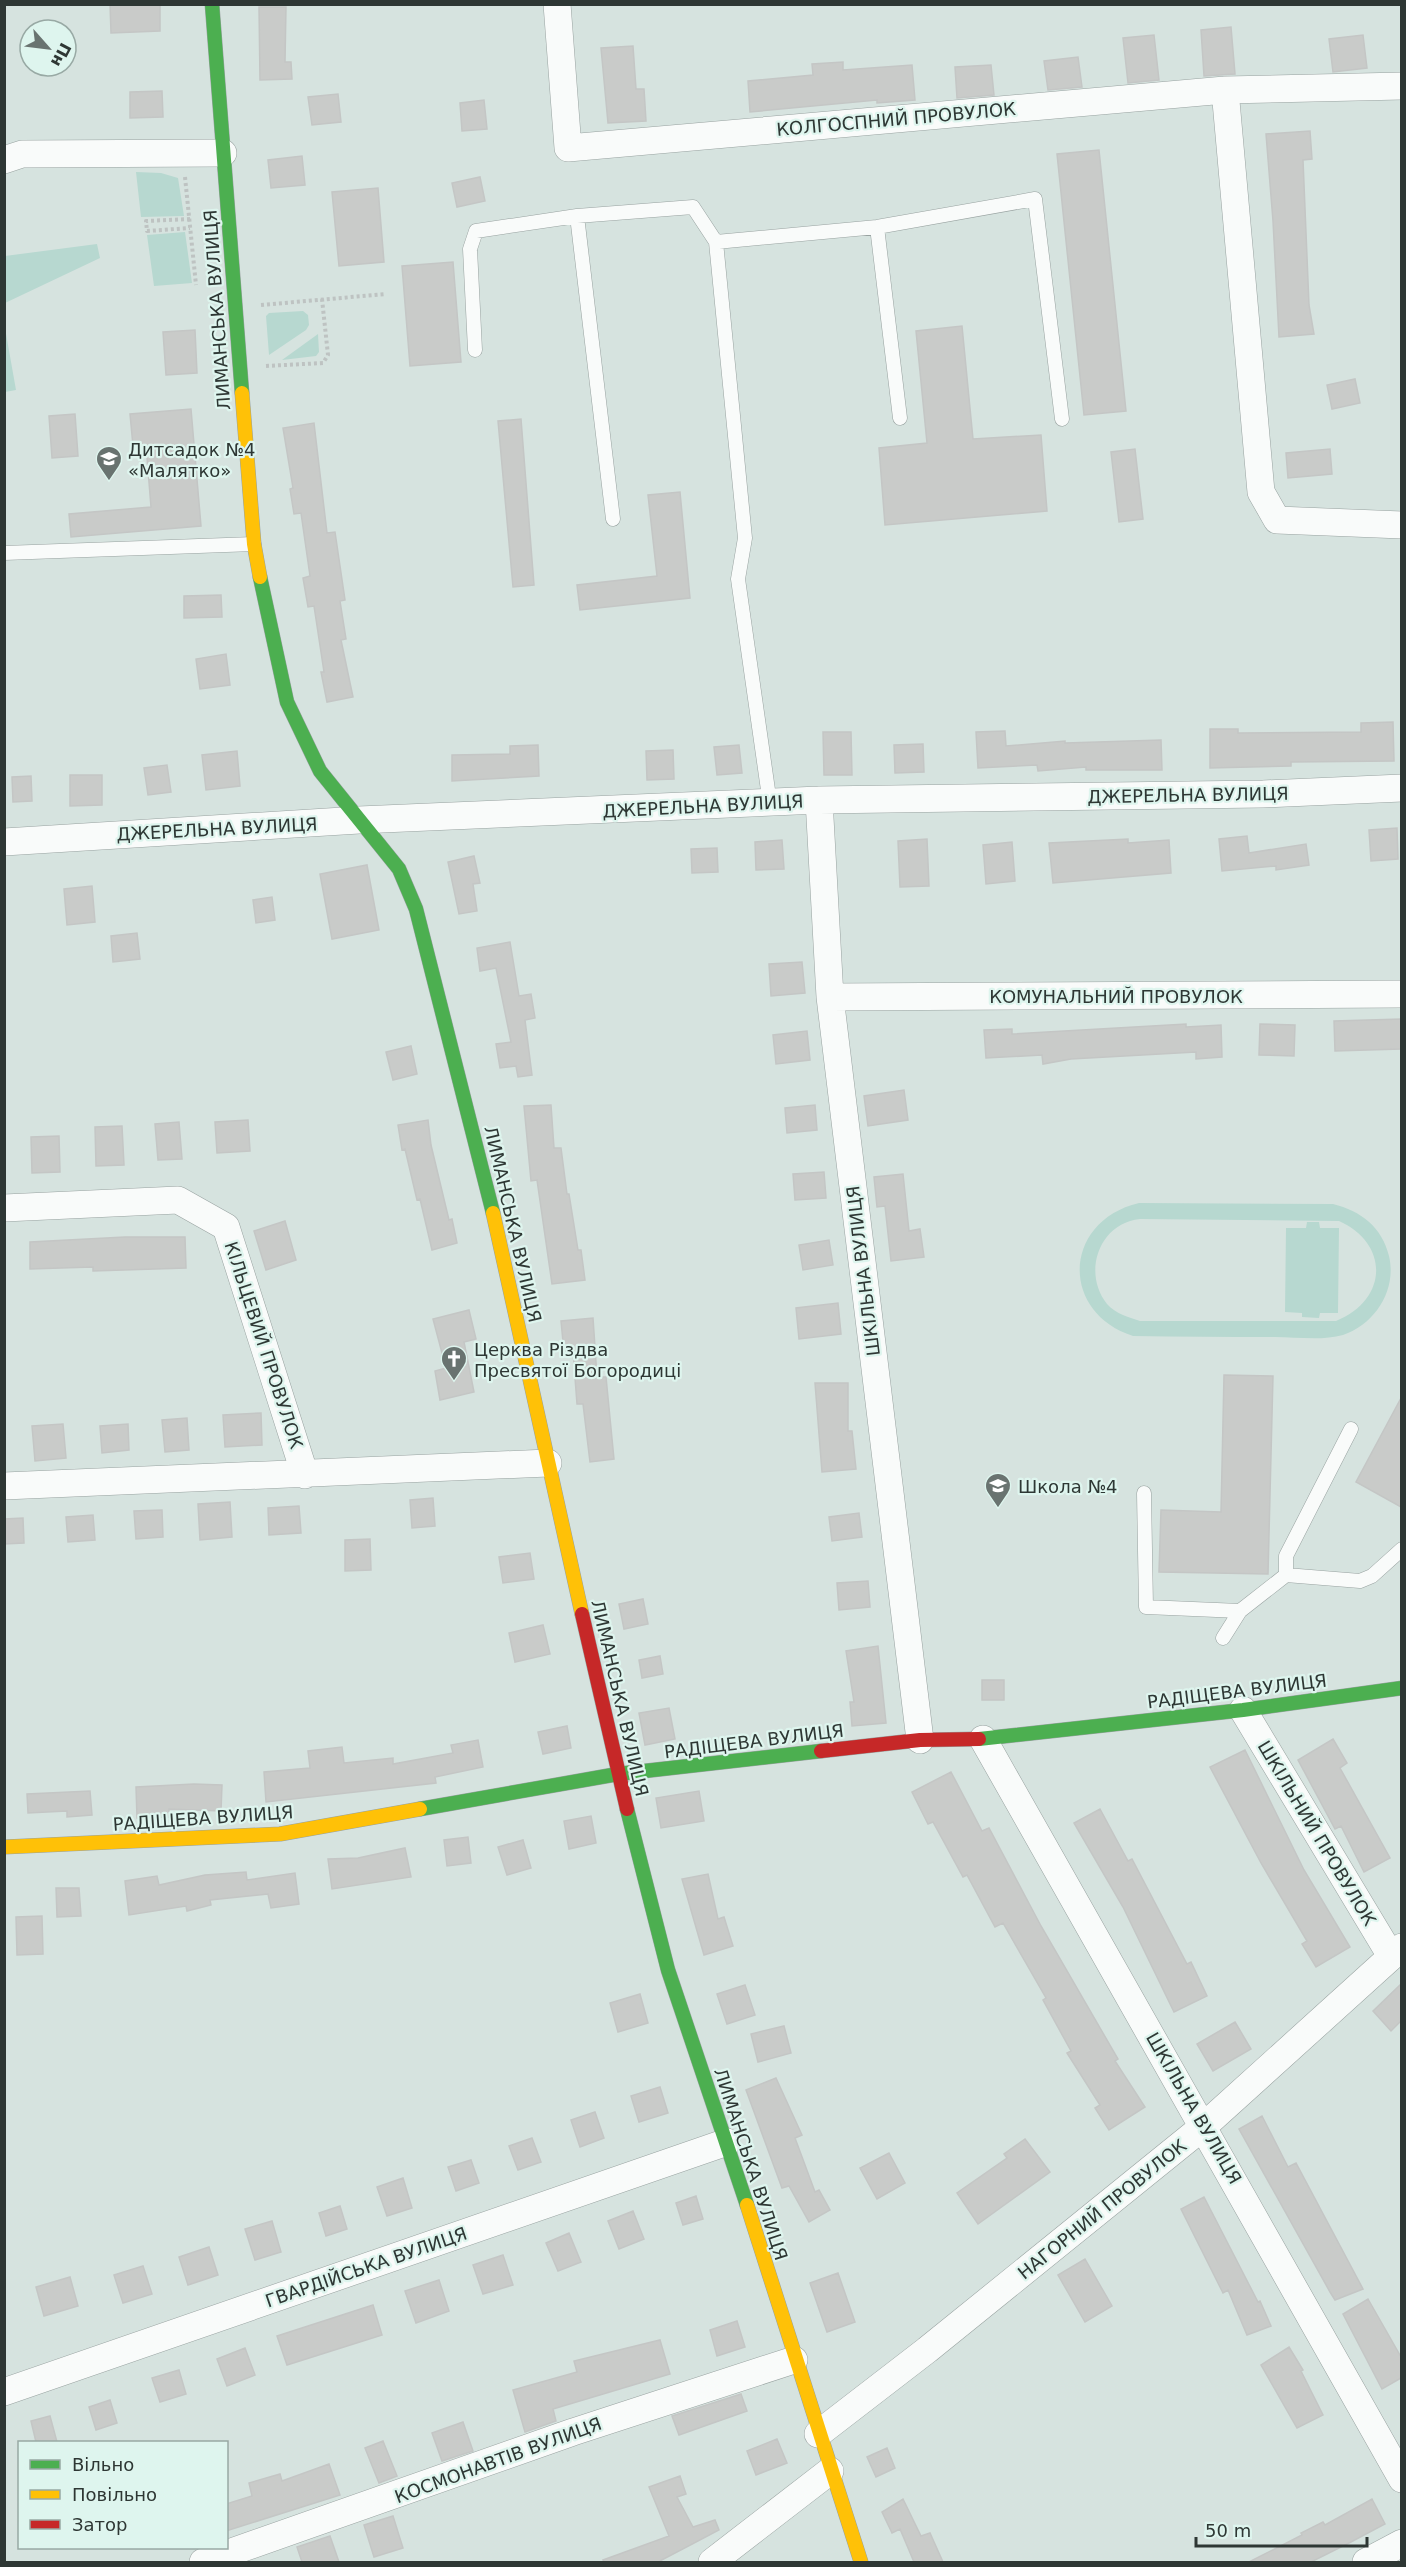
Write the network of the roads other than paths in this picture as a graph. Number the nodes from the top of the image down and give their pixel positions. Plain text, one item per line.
1 (212, 4) edge
2 (557, 4) edge
3 (1401, 86) edge
4 (1225, 90) junction
5 (223, 153) junction
6 (4, 160) edge
7 (577, 216) junction
8 (877, 227) junction
9 (716, 242) junction
10 (475, 350) dead end
11 (900, 418) dead end
12 (1062, 419) dead end
13 (613, 519) dead end
14 (1401, 525) edge
15 (254, 544) junction
16 (4, 553) edge
17 (1401, 788) edge
18 (819, 800) junction
19 (770, 804) junction
20 (359, 820) junction
21 (4, 842) edge
22 (1401, 994) edge
23 (830, 997) junction
24 (4, 1208) edge
25 (1352, 1429) dead end
26 (548, 1463) junction
27 (305, 1475) junction
28 (4, 1486) edge
29 (1144, 1493) dead end
30 (1401, 1549) edge
31 (1287, 1575) junction
32 (1240, 1611) junction
33 (1223, 1638) dead end
34 (1401, 1688) edge
35 (1243, 1710) junction
36 (983, 1739) junction
37 (920, 1740) junction
38 (618, 1774) junction
39 (4, 1847) edge
40 (1396, 1951) edge
41 (1204, 2126) junction
42 (727, 2142) junction
43 (794, 2360) junction
44 (4, 2392) edge
45 (818, 2434) junction
46 (830, 2471) junction
47 (1401, 2480) edge
48 (1401, 2543) edge
49 (203, 2562) edge
50 (712, 2562) edge
51 (861, 2562) edge
52 (1366, 2562) edge

1 - 5 street, ЛИМАНСЬКА ВУЛИЦЯ
2 - 4 street, КОЛГОСПНИЙ ПРОВУЛОК
3 - 4 street, КОЛГОСПНИЙ ПРОВУЛОК
4 - 14 street
5 - 6 street
5 - 15 street, ЛИМАНСЬКА ВУЛИЦЯ
7 - 9 lane
7 - 10 lane
7 - 13 lane
8 - 9 lane
8 - 11 lane
8 - 12 lane
9 - 19 lane
15 - 16 lane
15 - 20 street, ЛИМАНСЬКА ВУЛИЦЯ
17 - 18 street, ДЖЕРЕЛЬНА ВУЛИЦЯ
18 - 19 street, ДЖЕРЕЛЬНА ВУЛИЦЯ
18 - 23 street, ШКІЛЬНА ВУЛИЦЯ
19 - 20 street, ДЖЕРЕЛЬНА ВУЛИЦЯ
20 - 21 street, ДЖЕРЕЛЬНА ВУЛИЦЯ
20 - 26 street, ЛИМАНСЬКА ВУЛИЦЯ
22 - 23 street, КОМУНАЛЬНИЙ ПРОВУЛОК
23 - 37 street, ШКІЛЬНА ВУЛИЦЯ
24 - 27 street, КІЛЬЦЕВИЙ ПРОВУЛОК
25 - 31 lane
26 - 27 street, КІЛЬЦЕВИЙ ПРОВУЛОК
26 - 38 street, ЛИМАНСЬКА ВУЛИЦЯ
27 - 28 street, КІЛЬЦЕВИЙ ПРОВУЛОК
29 - 32 lane
30 - 31 lane
31 - 32 lane
32 - 33 lane
34 - 35 street, РАДІЩЕВА ВУЛИЦЯ
35 - 36 street, РАДІЩЕВА ВУЛИЦЯ
35 - 40 street, ШКІЛЬНИЙ ПРОВУЛОК
36 - 37 street, РАДІЩЕВА ВУЛИЦЯ
36 - 41 street, ШКІЛЬНА ВУЛИЦЯ
37 - 38 street, РАДІЩЕВА ВУЛИЦЯ
38 - 39 street, РАДІЩЕВА ВУЛИЦЯ
38 - 42 street, ЛИМАНСЬКА ВУЛИЦЯ
40 - 41 street, НАГОРНИЙ ПРОВУЛОК
41 - 45 street, НАГОРНИЙ ПРОВУЛОК
41 - 47 street, ШКІЛЬНА ВУЛИЦЯ
42 - 43 street, ЛИМАНСЬКА ВУЛИЦЯ
42 - 44 street, ГВАРДІЙСЬКА ВУЛИЦЯ
43 - 45 street, ЛИМАНСЬКА ВУЛИЦЯ
43 - 49 street, КОСМОНАВТІВ ВУЛИЦЯ
45 - 46 street, ЛИМАНСЬКА ВУЛИЦЯ
46 - 50 street
46 - 51 street, ЛИМАНСЬКА ВУЛИЦЯ
48 - 52 street

